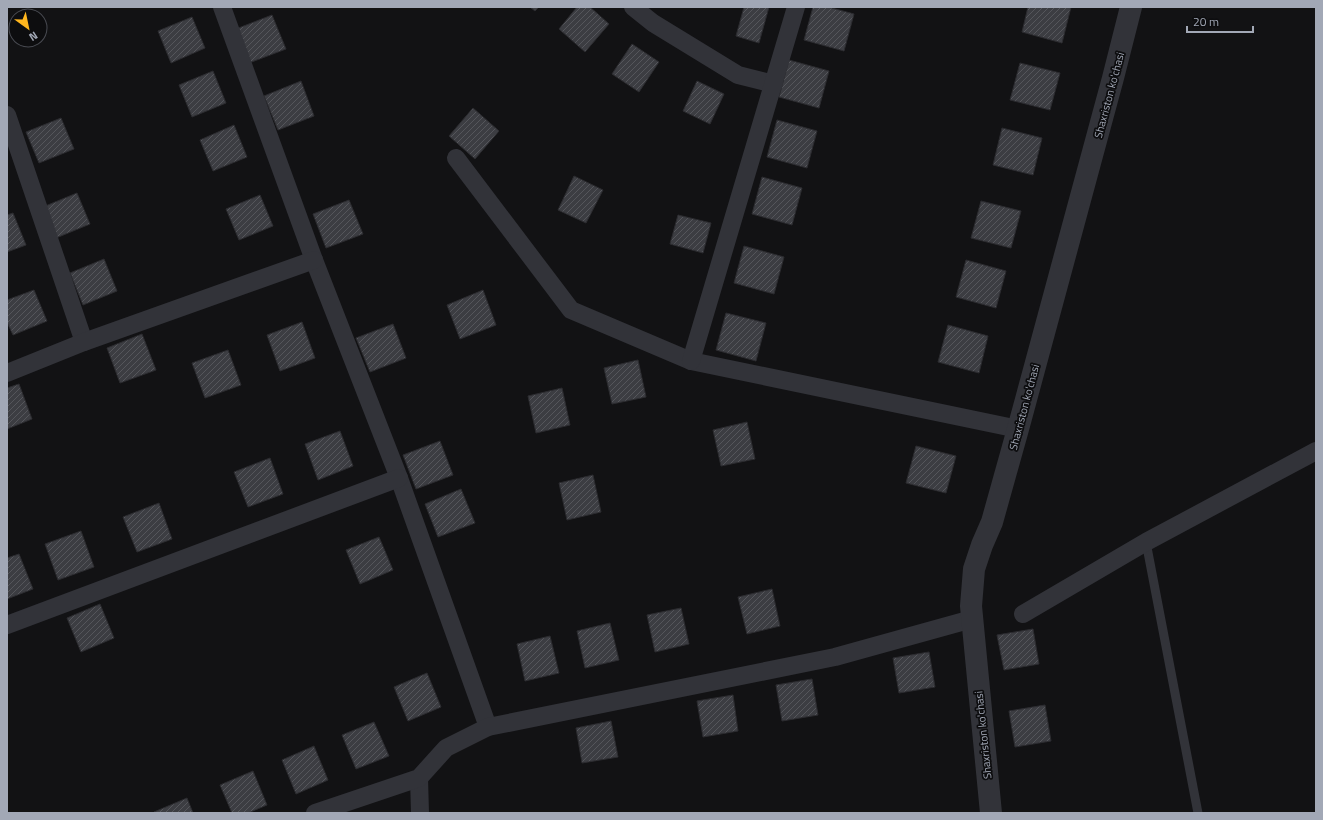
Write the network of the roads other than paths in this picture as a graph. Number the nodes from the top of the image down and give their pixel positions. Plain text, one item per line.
1 (222, 7) edge
2 (633, 7) edge
3 (796, 7) edge
4 (1131, 7) edge
5 (774, 84) junction
6 (7, 116) edge
7 (456, 158) dead end
8 (314, 260) junction
9 (84, 342) junction
10 (691, 360) junction
11 (7, 373) edge
12 (1018, 429) junction
13 (1316, 451) edge
14 (398, 478) junction
15 (1146, 542) junction
16 (1023, 614) dead end
17 (972, 619) junction
18 (7, 624) edge
19 (488, 727) junction
20 (419, 778) junction
21 (315, 813) edge
22 (420, 813) edge
23 (991, 813) edge
24 (1198, 813) edge

1 - 8 street
2 - 5 street
3 - 5 street
4 - 12 street, Shaxriston ko'chasi
5 - 10 street
6 - 9 street
7 - 10 street
8 - 9 street
8 - 14 street
9 - 11 street
10 - 12 street
12 - 17 street, Shaxriston ko'chasi
13 - 15 street
14 - 18 street
14 - 19 street
15 - 16 street
15 - 24 lane
17 - 19 street
17 - 23 street, Shaxriston ko'chasi
19 - 20 street
20 - 21 street
20 - 22 street

